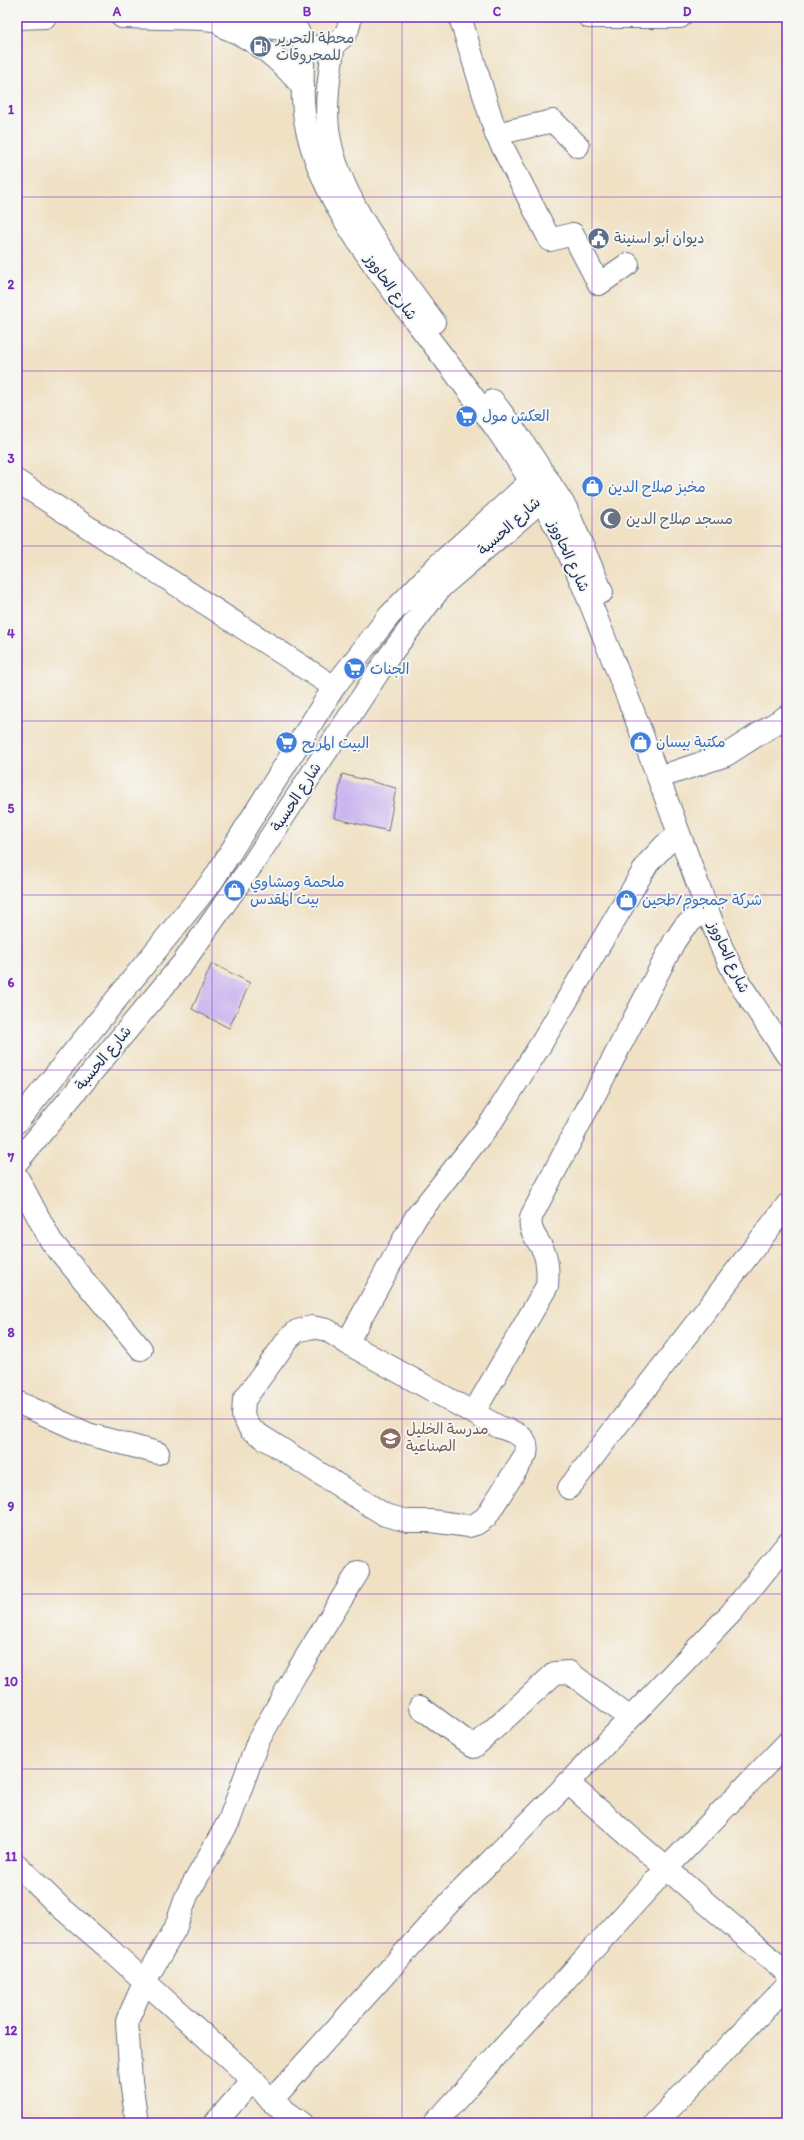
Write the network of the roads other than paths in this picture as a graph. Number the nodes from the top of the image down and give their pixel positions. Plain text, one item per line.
1 (45, 17) edge
2 (122, 17) edge
3 (350, 17) edge
4 (460, 17) edge
5 (589, 17) edge
6 (680, 17) edge
7 (17, 18) edge
8 (204, 19) junction
9 (299, 29) edge
10 (334, 44) junction
11 (303, 87) junction
12 (496, 134) junction
13 (578, 146) dead end
14 (628, 264) dead end
15 (17, 481) edge
16 (540, 488) junction
17 (334, 687) junction
18 (787, 716) edge
19 (672, 773) junction
20 (679, 835) junction
21 (707, 908) junction
22 (787, 1033) edge
23 (787, 1055) edge
24 (17, 1122) edge
25 (17, 1162) edge
26 (17, 1177) edge
27 (787, 1205) edge
28 (347, 1343) junction
29 (141, 1349) dead end
30 (17, 1402) edge
31 (474, 1412) junction
32 (158, 1453) dead end
33 (569, 1488) dead end
34 (787, 1544) edge
35 (358, 1572) dead end
36 (420, 1707) dead end
37 (630, 1718) junction
38 (787, 1743) edge
39 (568, 1783) junction
40 (17, 1865) edge
41 (667, 1868) junction
42 (787, 1973) edge
43 (145, 1981) junction
44 (787, 1986) edge
45 (253, 2080) junction
46 (271, 2101) junction
47 (137, 2123) edge
48 (215, 2123) edge
49 (302, 2123) edge
50 (435, 2123) edge
51 (655, 2123) edge

1 - 7 street
2 - 8 street
3 - 10 street
4 - 12 street
5 - 6 street
8 - 9 street
8 - 11 street
9 - 10 street
9 - 11 street, شارع الحاووز
10 - 16 street, شارع الحاووز
11 - 16 street, شارع الحاووز
12 - 13 street
12 - 14 street
15 - 17 street
16 - 17 street, شارع الحسبة
16 - 19 street, شارع الحاووز
16 - 20 street, شارع الحاووز
16 - 25 street, شارع الحسبة
17 - 24 street, شارع الحسبة
18 - 19 street
19 - 22 street, شارع الحاووز
20 - 21 street, شارع الحاووز
20 - 28 street
21 - 23 street, شارع الحاووز
21 - 31 street
26 - 29 street
27 - 33 street
28 - 31 street
28 - 31 street
30 - 32 street
34 - 37 street
35 - 43 street
36 - 37 street
37 - 39 street
38 - 41 street
39 - 41 street
39 - 46 street
40 - 43 street
41 - 42 street
41 - 50 street
43 - 45 street
43 - 47 street
44 - 51 street
45 - 46 street
45 - 48 street
46 - 49 street

